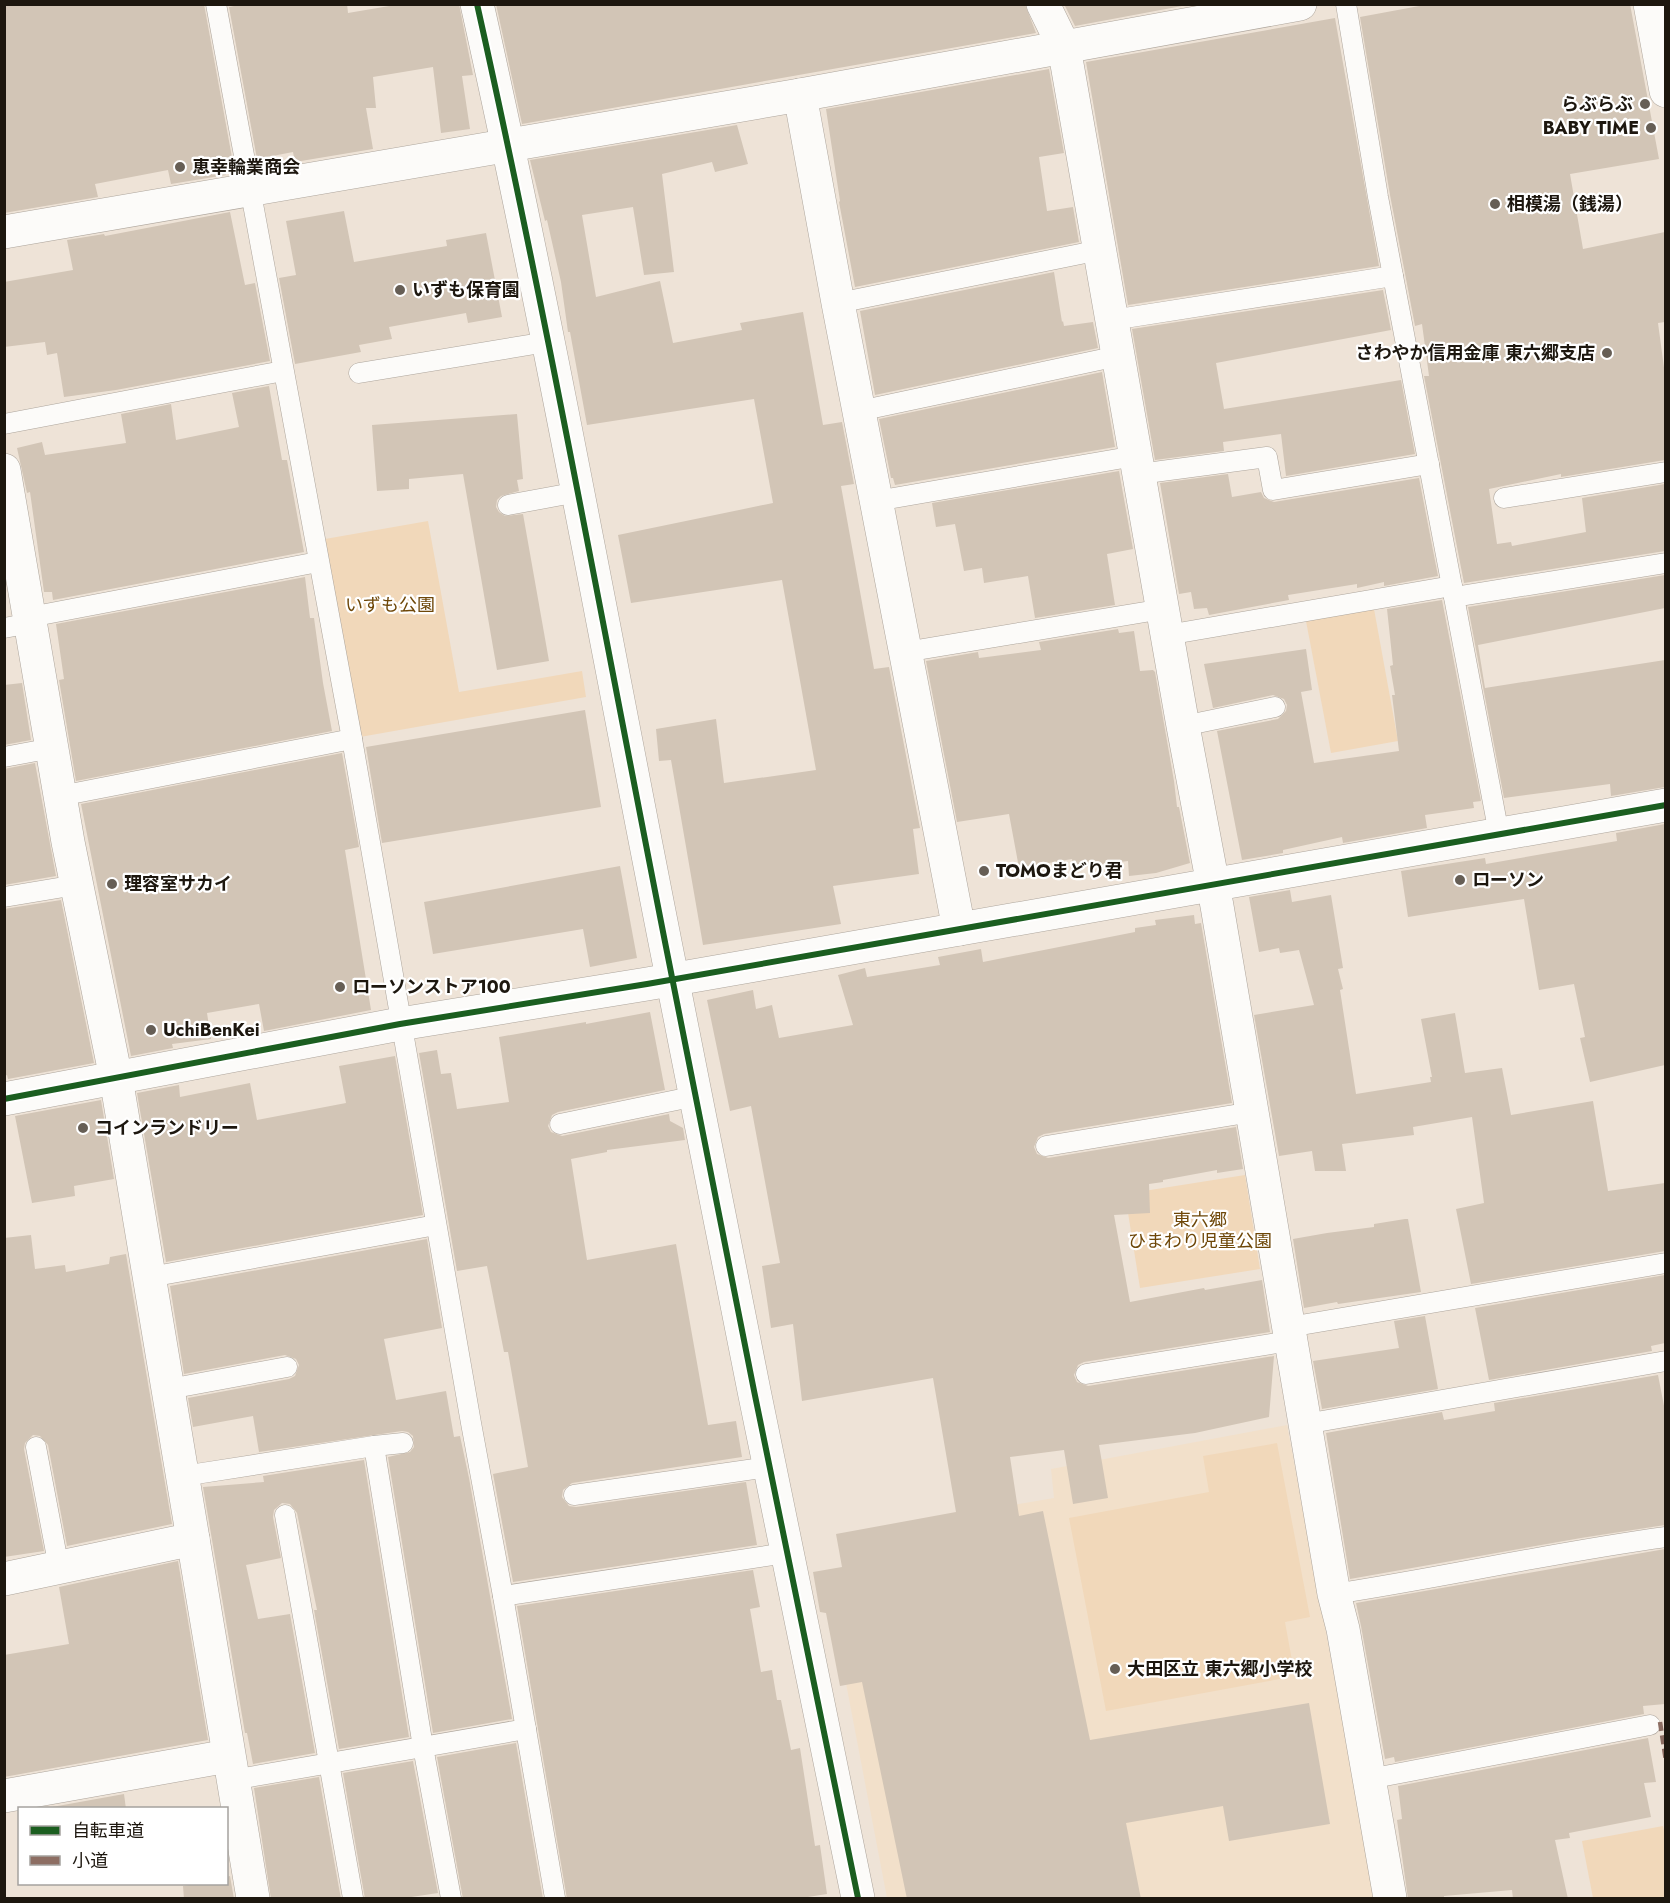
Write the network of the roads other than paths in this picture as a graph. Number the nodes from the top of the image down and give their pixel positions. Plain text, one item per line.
1 (216, 4) edge
2 (477, 4) edge
3 (1043, 4) edge
4 (1300, 4) edge
5 (1346, 4) edge
6 (1650, 4) edge
7 (1064, 47) junction
8 (1665, 91) edge
9 (800, 95) junction
10 (508, 145) junction
11 (251, 189) junction
12 (4, 232) edge
13 (1100, 250) junction
14 (1393, 276) junction
15 (838, 303) junction
16 (1112, 320) junction
17 (547, 342) junction
18 (1118, 356) junction
19 (283, 371) junction
20 (358, 373) dead end
21 (859, 411) junction
22 (4, 424) edge
23 (1429, 464) junction
24 (1137, 465) junction
25 (5, 471) edge
26 (1665, 472) edge
27 (578, 492) junction
28 (1504, 498) dead end
29 (876, 501) junction
30 (508, 505) dead end
31 (318, 562) junction
32 (1665, 563) edge
33 (1453, 591) junction
34 (22, 622) edge
35 (1165, 622) junction
36 (905, 652) junction
37 (1275, 707) dead end
38 (1183, 726) junction
39 (352, 739) junction
40 (52, 748) junction
41 (4, 757) edge
42 (60, 796) junction
43 (1665, 805) edge
44 (1499, 834) junction
45 (76, 885) junction
46 (1212, 885) junction
47 (4, 897) edge
48 (959, 929) junction
49 (673, 980) junction
50 (400, 1024) junction
51 (116, 1078) junction
52 (696, 1096) junction
53 (4, 1099) edge
54 (1252, 1112) junction
55 (560, 1124) dead end
56 (1046, 1146) dead end
57 (436, 1225) junction
58 (1665, 1263) edge
59 (150, 1277) junction
60 (1290, 1334) junction
61 (1665, 1361) edge
62 (287, 1367) dead end
63 (1086, 1374) dead end
64 (169, 1389) junction
65 (1305, 1424) junction
66 (403, 1443) dead end
67 (374, 1446) junction
68 (36, 1447) dead end
69 (769, 1467) junction
70 (183, 1476) junction
71 (574, 1495) dead end
72 (285, 1515) dead end
73 (1665, 1537) edge
74 (194, 1539) junction
75 (786, 1553) junction
76 (59, 1568) junction
77 (4, 1579) edge
78 (1334, 1594) junction
79 (503, 1596) junction
80 (1658, 1723) edge
81 (526, 1729) junction
82 (423, 1747) junction
83 (329, 1763) junction
84 (230, 1768) junction
85 (1369, 1779) junction
86 (4, 1796) edge
87 (254, 1899) edge
88 (353, 1899) edge
89 (451, 1899) edge
90 (555, 1899) edge
91 (858, 1899) edge
92 (1390, 1899) edge

1 - 11 lane
2 - 10 street
3 - 7 street
4 - 7 street
5 - 14 lane
6 - 8 street
7 - 9 street
7 - 13 street
9 - 10 street
9 - 15 street
10 - 11 street
10 - 17 street
11 - 12 street
11 - 19 lane
13 - 15 lane
13 - 16 street
14 - 16 lane
14 - 23 lane
15 - 21 street
16 - 18 street
17 - 20 lane
17 - 27 street
18 - 21 lane
18 - 24 street
19 - 22 lane
19 - 31 lane
21 - 29 street
23 - 24 lane
23 - 33 lane
24 - 29 lane
24 - 35 street
25 - 34 street
26 - 28 lane
27 - 30 lane
27 - 49 street
29 - 36 street
31 - 34 lane
31 - 39 lane
32 - 33 lane
33 - 35 lane
33 - 44 lane
34 - 40 street
35 - 36 lane
35 - 38 street
36 - 48 street
37 - 38 lane
38 - 46 street
39 - 42 lane
39 - 50 lane
40 - 41 lane
40 - 42 street
42 - 45 street
43 - 44 street
44 - 46 street
45 - 47 lane
45 - 51 street
46 - 48 street
46 - 54 street
48 - 49 street
49 - 50 street
49 - 52 street
50 - 51 street
50 - 57 lane
51 - 53 street
51 - 59 street
52 - 55 lane
52 - 69 street
54 - 56 lane
54 - 60 street
57 - 59 lane
57 - 79 lane
58 - 60 lane
59 - 64 street
60 - 63 lane
60 - 65 street
61 - 65 lane
62 - 64 lane
64 - 70 street
65 - 78 street
66 - 67 lane
67 - 70 lane
67 - 82 lane
68 - 76 lane
69 - 71 lane
69 - 75 street
70 - 74 street
72 - 83 lane
73 - 78 lane
74 - 76 street
74 - 84 street
75 - 79 lane
75 - 91 street
76 - 77 street
78 - 85 street
79 - 81 lane
80 - 85 lane
81 - 82 lane
81 - 90 lane
82 - 83 lane
82 - 89 lane
83 - 84 lane
83 - 88 lane
84 - 86 street
84 - 87 street
85 - 92 street

